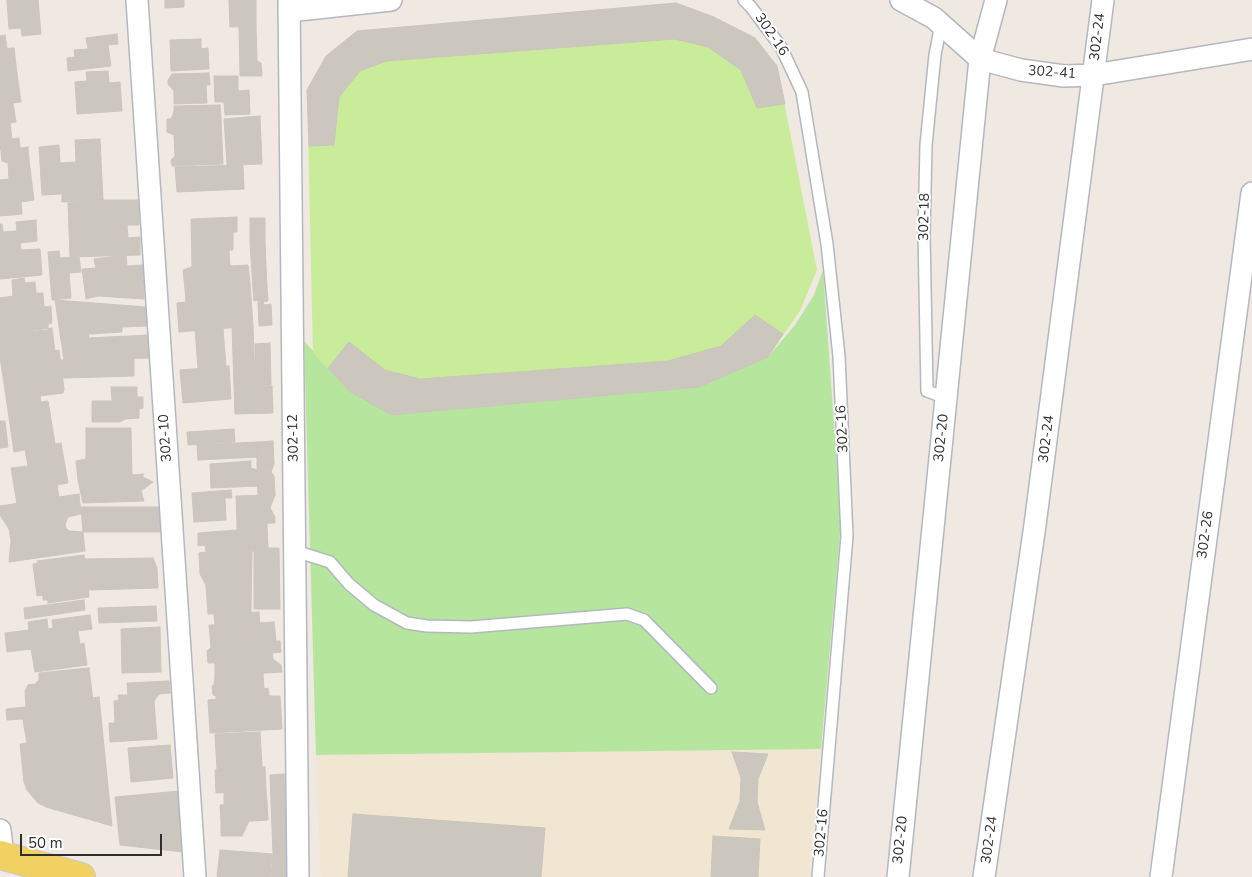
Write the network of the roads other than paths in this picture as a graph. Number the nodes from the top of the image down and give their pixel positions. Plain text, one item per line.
1 (137, 0) edge
2 (392, 0) edge
3 (744, 0) edge
4 (901, 0) edge
5 (996, 0) edge
6 (1103, 0) edge
7 (289, 6) edge
8 (940, 24) junction
9 (1252, 49) edge
10 (980, 59) junction
11 (1094, 75) junction
12 (1252, 193) edge
13 (946, 398) junction
14 (295, 551) junction
15 (711, 688) dead end
16 (1, 853) edge
17 (81, 877) edge
18 (196, 877) edge
19 (298, 877) edge
20 (818, 877) edge
21 (898, 877) edge
22 (984, 877) edge
23 (1160, 877) edge

1 - 18 street, 302-10
2 - 7 street
3 - 20 lane, 302-16
4 - 8 street, 302-41
5 - 10 street, 302-20
6 - 11 street, 302-24
7 - 14 street, 302-12
8 - 10 street, 302-41
8 - 13 lane, 302-18
9 - 11 street, 302-41
10 - 11 street, 302-41
10 - 13 street, 302-20
11 - 22 street, 302-24
12 - 23 street, 302-26
13 - 21 street, 302-20
14 - 15 lane
14 - 19 street, 302-12
16 - 17 main road

